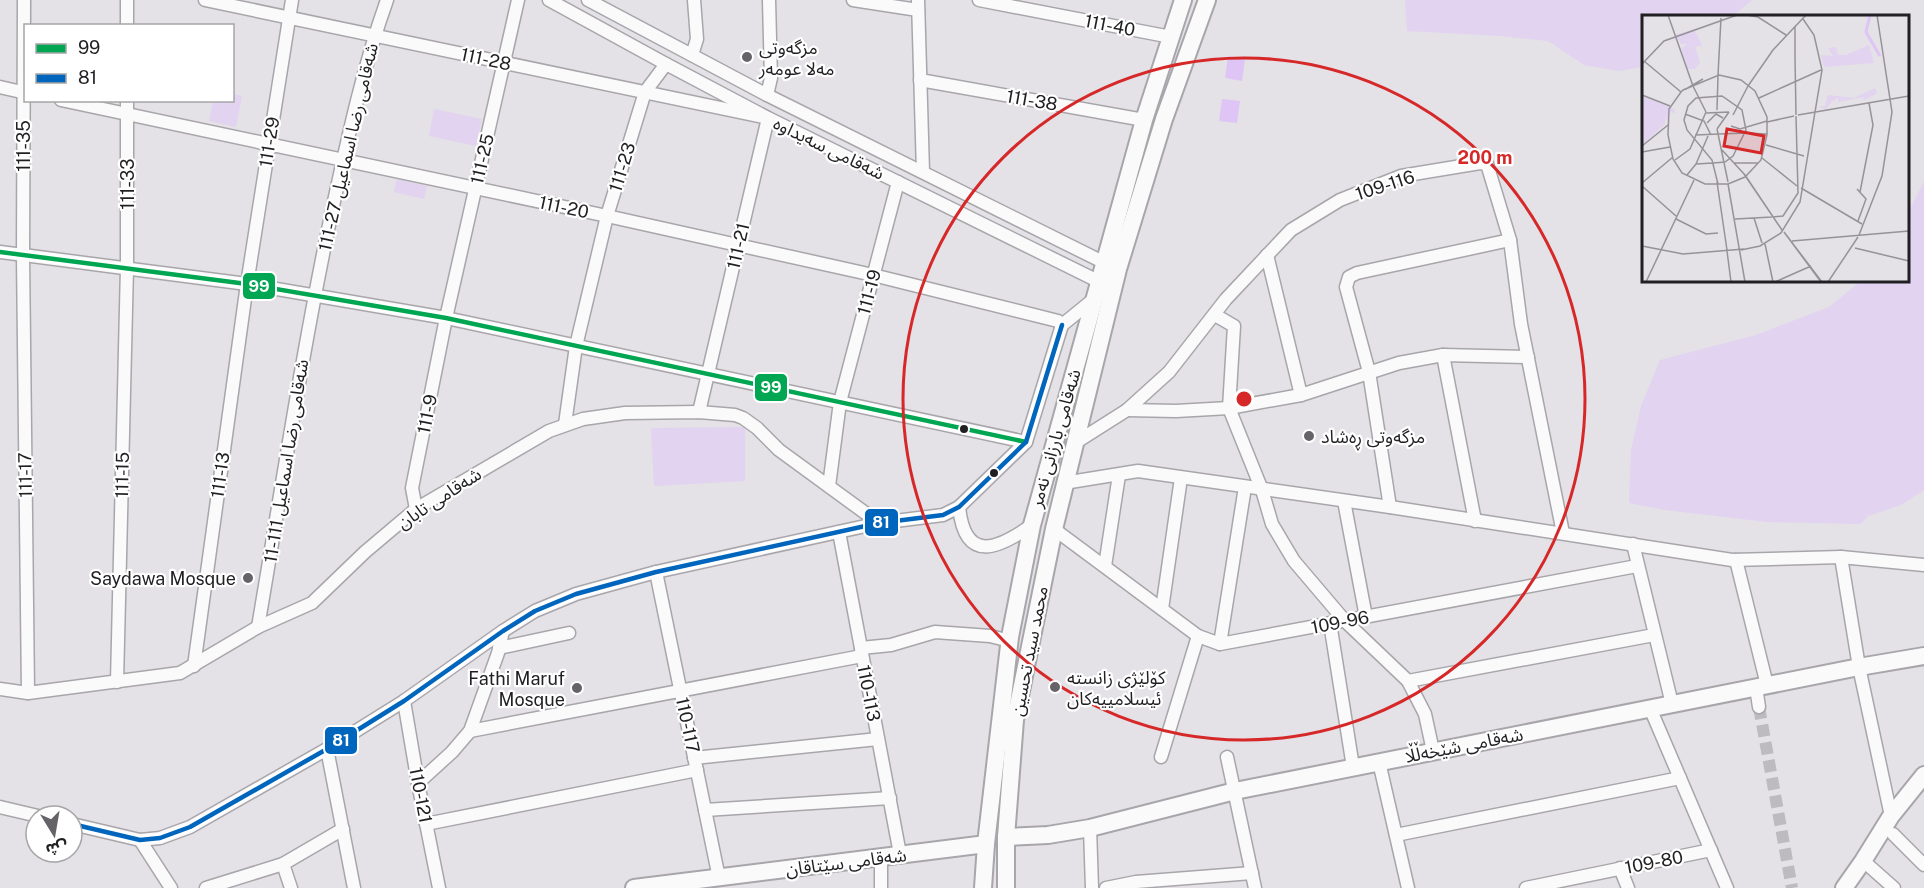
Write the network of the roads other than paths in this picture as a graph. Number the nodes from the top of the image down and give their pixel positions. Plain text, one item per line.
1 (24, 0) edge
2 (127, 0) edge
3 (209, 0) edge
4 (292, 0) edge
5 (387, 0) edge
6 (518, 0) edge
7 (549, 0) edge
8 (588, 0) edge
9 (694, 0) edge
10 (770, 0) edge
11 (853, 0) edge
12 (979, 0) edge
13 (1183, 0) edge
14 (1207, 0) edge
15 (918, 5) edge
16 (288, 18) junction
17 (127, 24) edge
18 (375, 36) junction
19 (1171, 37) junction
20 (692, 56) junction
21 (504, 63) junction
22 (666, 64) junction
23 (920, 80) junction
24 (0, 87) edge
25 (24, 92) edge
26 (645, 92) junction
27 (767, 95) junction
28 (70, 102) edge
29 (127, 102) edge
30 (127, 115) junction
31 (768, 118) junction
32 (1144, 120) junction
33 (269, 144) junction
34 (343, 160) junction
35 (923, 172) junction
36 (898, 182) junction
37 (475, 188) junction
38 (607, 216) junction
39 (1510, 240) junction
40 (738, 246) junction
41 (1080, 250) junction
42 (0, 252) edge
43 (1267, 255) junction
44 (23, 256) junction
45 (1111, 266) junction
46 (127, 267) junction
47 (1073, 268) junction
48 (873, 275) junction
49 (247, 284) junction
50 (1107, 285) junction
51 (314, 295) junction
52 (1094, 299) junction
53 (1215, 315) junction
54 (446, 318) junction
55 (1062, 325) junction
56 (576, 346) junction
57 (1443, 355) junction
58 (1528, 357) junction
59 (1369, 372) junction
60 (708, 374) junction
61 (1301, 395) junction
62 (840, 402) junction
63 (1229, 408) junction
64 (1127, 410) junction
65 (699, 412) junction
66 (1081, 417) joint
67 (566, 424) junction
68 (1026, 442) junction
69 (1075, 443) junction
70 (1119, 475) junction
71 (1180, 478) junction
72 (1064, 483) junction
73 (829, 486) junction
74 (1245, 487) junction
75 (1262, 490) junction
76 (1344, 501) junction
77 (959, 507) junction
78 (1390, 507) junction
79 (416, 509) junction
80 (1475, 521) junction
81 (879, 523) junction
82 (1032, 525) junction
83 (1054, 529) junction
84 (839, 532) junction
85 (1563, 533) junction
86 (1633, 544) junction
87 (1841, 557) junction
88 (1736, 560) junction
89 (1924, 565) edge
90 (1637, 566) junction
91 (1105, 567) junction
92 (656, 572) junction
93 (1162, 609) junction
94 (1366, 617) junction
95 (1345, 621) junction
96 (1330, 623) junction
97 (258, 627) junction
98 (503, 631) junction
99 (569, 633) dead end
100 (1654, 635) junction
101 (1198, 636) junction
102 (1010, 641) junction
103 (1220, 644) junction
104 (499, 648) junction
105 (862, 652) junction
106 (1924, 656) edge
107 (194, 666) junction
108 (1859, 667) junction
109 (1408, 681) junction
110 (117, 682) junction
111 (1762, 686) junction
112 (0, 689) edge
113 (681, 692) junction
114 (28, 693) junction
115 (404, 701) junction
116 (1672, 704) junction
117 (1760, 707) tunnel mouth
118 (1650, 708) junction
119 (470, 731) junction
120 (878, 740) junction
121 (327, 749) junction
122 (1433, 752) junction
123 (1161, 757) dead end
124 (1227, 757) dead end
125 (1379, 762) junction
126 (695, 764) junction
127 (1353, 768) junction
128 (1924, 775) edge
129 (1680, 778) junction
130 (418, 783) junction
131 (1235, 791) junction
132 (890, 798) junction
133 (0, 807) edge
134 (705, 810) junction
135 (24, 813) edge
136 (1891, 816) junction
137 (426, 824) junction
138 (84, 827) edge
139 (1089, 828) junction
140 (343, 829) junction
141 (1893, 834) dead end
142 (1396, 835) junction
143 (1006, 837) junction
144 (140, 840) junction
145 (986, 844) junction
146 (1711, 850) junction
147 (900, 854) junction
148 (881, 857) junction
149 (283, 864) junction
150 (1868, 865) dead end
151 (1924, 865) edge
152 (1620, 868) junction
153 (1252, 873) junction
154 (719, 878) junction
155 (697, 884) edge
156 (1549, 886) edge
157 (171, 888) edge
158 (206, 888) edge
159 (291, 888) edge
160 (354, 888) edge
161 (439, 888) edge
162 (634, 888) edge
163 (881, 888) edge
164 (983, 888) edge
165 (1006, 888) edge
166 (1092, 888) edge
167 (1106, 888) edge
168 (1255, 888) edge
169 (1408, 888) edge
170 (1526, 888) edge
171 (1628, 888) edge
172 (1727, 888) edge
173 (1844, 888) edge
174 (1894, 888) edge

1 - 25 street, 111-35
2 - 17 street
3 - 16 street, 111-28
4 - 16 street, 111-29
5 - 18 street, 111-27 شەقامی رضا اسماعيل
6 - 21 street, 111-25
7 - 22 street, شەقامی سەیداوە
8 - 20 street, شەقامی سەیداوە
9 - 20 street
10 - 27 street
11 - 15 street
12 - 19 street, 111-40
13 - 19 main road, شەقامی بارزانی نەمر
14 - 45 main road, شەقامی بارزانی نەمر
15 - 23 street
16 - 18 street, 111-28
16 - 33 street, 111-29
18 - 21 street, 111-28
18 - 34 street, 111-27 شەقامی رضا اسماعيل
19 - 32 main road, شەقامی بارزانی نەمر
20 - 27 street, شەقامی سەیداوە
21 - 26 street, 111-28
21 - 37 street, 111-25
22 - 26 street, 111-23
22 - 31 street, شەقامی سەیداوە
23 - 32 street, 111-38
23 - 35 street
24 - 25 street
25 - 44 street, 111-35
26 - 31 street, 111-28
26 - 38 street, 111-23
27 - 35 street, شەقامی سەیداوە
28 - 30 street, 111-20
29 - 30 street, 111-33
30 - 33 street, 111-20
30 - 46 street, 111-33
31 - 36 street, شەقامی سەیداوە
31 - 40 street, 111-21
32 - 45 main road, شەقامی بارزانی نەمر
33 - 34 street, 111-20
33 - 49 street, 111-29
34 - 37 street, 111-20
34 - 51 street, 111-27 شەقامی رضا اسماعيل
35 - 41 street, شەقامی سەیداوە
36 - 47 street, شەقامی سەیداوە
36 - 48 street, 111-19
37 - 38 street, 111-20
37 - 54 street, 111-25
38 - 40 street, 111-20
38 - 56 street, 111-23
39 - 43 street, 109-116
39 - 58 street, 109-116
39 - 59 street
40 - 48 street, 111-20
40 - 60 street, 111-21
41 - 45 street, شەقامی سەیداوە
41 - 47 street
42 - 44 street
43 - 53 street, 109-116
43 - 61 street
44 - 46 street
44 - 114 street, 111-17
45 - 50 main road, شەقامی بارزانی نەمر
46 - 49 street
46 - 110 street, 111-15
47 - 50 street, شەقامی سەیداوە
48 - 55 street, 111-20
48 - 62 street, 111-19
49 - 51 street
49 - 107 street, 111-13
50 - 52 main road, شەقامی بارزانی نەمر
50 - 66 main road, شەقامی بارزانی نەمر
51 - 54 street
51 - 97 street, شەقامی رضا اسماعيل 111-11
52 - 55 street
52 - 82 main road, شەقامی بارزانی نەمر
53 - 63 street
53 - 64 street, 109-116
54 - 56 street
54 - 79 street, 111-9
55 - 68 street
56 - 60 street
56 - 67 street, 111-23
57 - 58 street
57 - 59 street
57 - 80 street
58 - 85 street, 109-116
59 - 61 street
59 - 78 street
60 - 62 street
60 - 65 street, 111-21
61 - 63 street
62 - 68 street
62 - 73 street, 111-19
63 - 64 street
63 - 75 street
64 - 69 street, 109-116
65 - 67 street, شەقامی تابان
65 - 73 street, شەقامی تابان
66 - 69 main road, محمد سید تحسین
67 - 79 street, شەقامی تابان
68 - 77 street
69 - 72 main road, محمد سید تحسین
70 - 71 street
70 - 72 street
70 - 91 street
71 - 74 street
71 - 93 street
72 - 83 main road, محمد سید تحسین
73 - 81 street, شەقامی تابان
74 - 75 street
74 - 103 street
75 - 76 street
75 - 95 street
76 - 78 street
76 - 94 street
77 - 81 street
77 - 82 street
78 - 80 street
79 - 97 street, شەقامی تابان
80 - 85 street
81 - 84 street
82 - 102 main road, شەقامی بارزانی نەمر
83 - 91 street
83 - 143 main road, محمد سید تحسین
84 - 92 street
84 - 105 street, 110-113
85 - 86 street
86 - 88 street
86 - 90 street
87 - 88 street
87 - 89 street
87 - 108 street
88 - 111 street
90 - 94 street, 109-96
90 - 100 street
91 - 93 street
92 - 98 street
92 - 113 street, 110-117
93 - 101 street
94 - 95 street, 109-96
95 - 96 street, 109-96
95 - 109 street
96 - 103 street, 109-96
96 - 127 street
97 - 107 street, شەقامی تابان
98 - 104 street
98 - 115 street
99 - 104 street
100 - 109 street
100 - 116 street
101 - 103 street
101 - 123 street
102 - 105 street
102 - 145 main road, شەقامی بارزانی نەمر
104 - 119 street
105 - 113 street
105 - 120 street, 110-113
106 - 108 main road, شەقامی شێخەڵڵا
107 - 110 street, شەقامی تابان
108 - 111 main road, شەقامی شێخەڵڵا
108 - 136 street
109 - 122 street
110 - 114 street, شەقامی تابان
111 - 116 main road, شەقامی شێخەڵڵا
111 - 117 street
112 - 114 street, شەقامی تابان
113 - 119 street
113 - 126 street, 110-117
115 - 121 street
115 - 130 street, 110-121
116 - 118 main road, شەقامی شێخەڵڵا
118 - 122 main road, شەقامی شێخەڵڵا
118 - 129 street
119 - 130 street
120 - 126 street
120 - 132 street, 110-113
121 - 140 street
121 - 144 street
122 - 125 main road, شەقامی شێخەڵڵا
124 - 131 street
125 - 127 main road, شەقامی شێخەڵڵا
125 - 142 street
126 - 134 street, 110-117
126 - 137 street
127 - 131 main road, شەقامی شێخەڵڵا
128 - 136 main road
129 - 142 street
129 - 146 street
130 - 137 street, 110-121
131 - 139 main road, شەقامی شێخەڵڵا
131 - 153 street
132 - 134 street
132 - 147 street, 110-113
133 - 135 street
134 - 154 street, 110-117
136 - 173 main road
137 - 161 street, 110-121
138 - 144 street
139 - 143 main road, شەقامی شێخەڵڵا
139 - 166 street
140 - 149 street
140 - 160 street
141 - 151 street
142 - 169 street
143 - 165 main road, محمد سید تحسین
144 - 157 street
145 - 147 main road, شەقامی سێتاقان
145 - 164 main road, شەقامی بارزانی نەمر
146 - 152 street, 109-80
146 - 172 street
147 - 148 main road, شەقامی سێتاقان
148 - 154 main road, شەقامی سێتاقان
148 - 163 street
149 - 158 street
149 - 159 street
150 - 174 street
152 - 156 street, 109-80
152 - 171 street
153 - 167 street
153 - 168 street
154 - 155 main road, شەقامی سێتاقان
155 - 162 main road, شەقامی سێتاقان
156 - 170 street, 109-80

